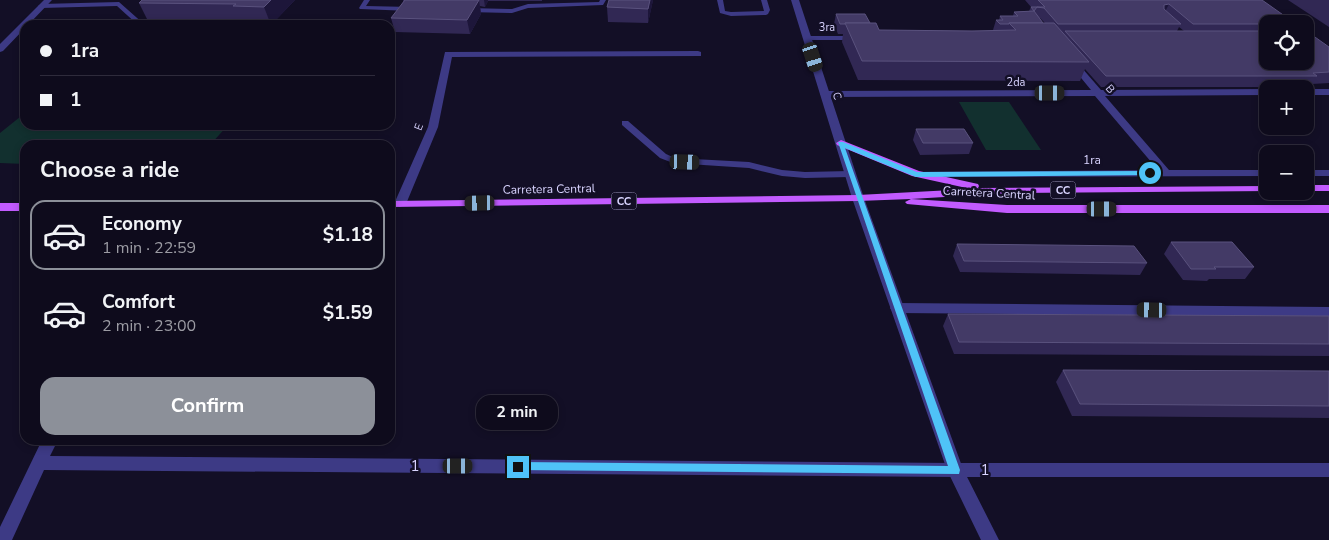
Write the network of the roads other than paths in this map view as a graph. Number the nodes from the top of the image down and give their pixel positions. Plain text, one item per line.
1 (367, 0) edge
2 (603, 0) edge
3 (720, 0) edge
4 (764, 0) edge
5 (795, 0) edge
6 (45, 3) edge
7 (418, 9) edge
8 (456, 10) edge
9 (28, 20) edge
10 (137, 20) edge
11 (20, 29) edge
12 (807, 38) junction
13 (872, 38) edge
14 (0, 49) edge
15 (698, 54) dead end
16 (1067, 56) edge
17 (1259, 92) edge
18 (1314, 92) edge
19 (1329, 92) edge
20 (1099, 93) junction
21 (825, 94) junction
22 (625, 123) dead end
23 (841, 143) junction
24 (1166, 173) junction
25 (1259, 173) edge
26 (1314, 173) edge
27 (1329, 173) edge
28 (850, 174) junction
29 (916, 174) junction
30 (1314, 188) edge
31 (1329, 188) edge
32 (1259, 189) edge
33 (1011, 190) junction
34 (858, 198) junction
35 (395, 204) edge
36 (0, 206) edge
37 (20, 207) edge
38 (1329, 209) edge
39 (897, 308) junction
40 (1329, 312) edge
41 (48, 445) edge
42 (41, 463) junction
43 (955, 470) junction
44 (1329, 470) edge
45 (0, 539) edge
46 (990, 540) edge

1 - 7 lane
2 - 8 lane
3 - 4 lane
5 - 12 street, C
6 - 9 street
6 - 10 lane
11 - 14 street
12 - 13 street, 3ra
12 - 21 street, C
15 - 35 street, E
16 - 20 street, B
17 - 20 street, 2da
18 - 19 street
20 - 21 street, 2da
20 - 24 street, B
21 - 23 street, C
22 - 28 lane
23 - 28 street, C
23 - 29 main road
24 - 25 street, 1ra
24 - 29 street, 1ra
26 - 27 street
28 - 34 street, C
29 - 33 main road
30 - 31 main road
32 - 33 main road, Carretera Central / CC
33 - 34 main road, Carretera Central / CC
34 - 35 main road, Carretera Central / CC
34 - 38 main road, Carretera Central / CC
34 - 39 street, C
36 - 37 main road
39 - 40 street
39 - 43 street, C
41 - 42 street
42 - 43 street, 1
42 - 45 street
43 - 44 street, 1
43 - 46 street, C

